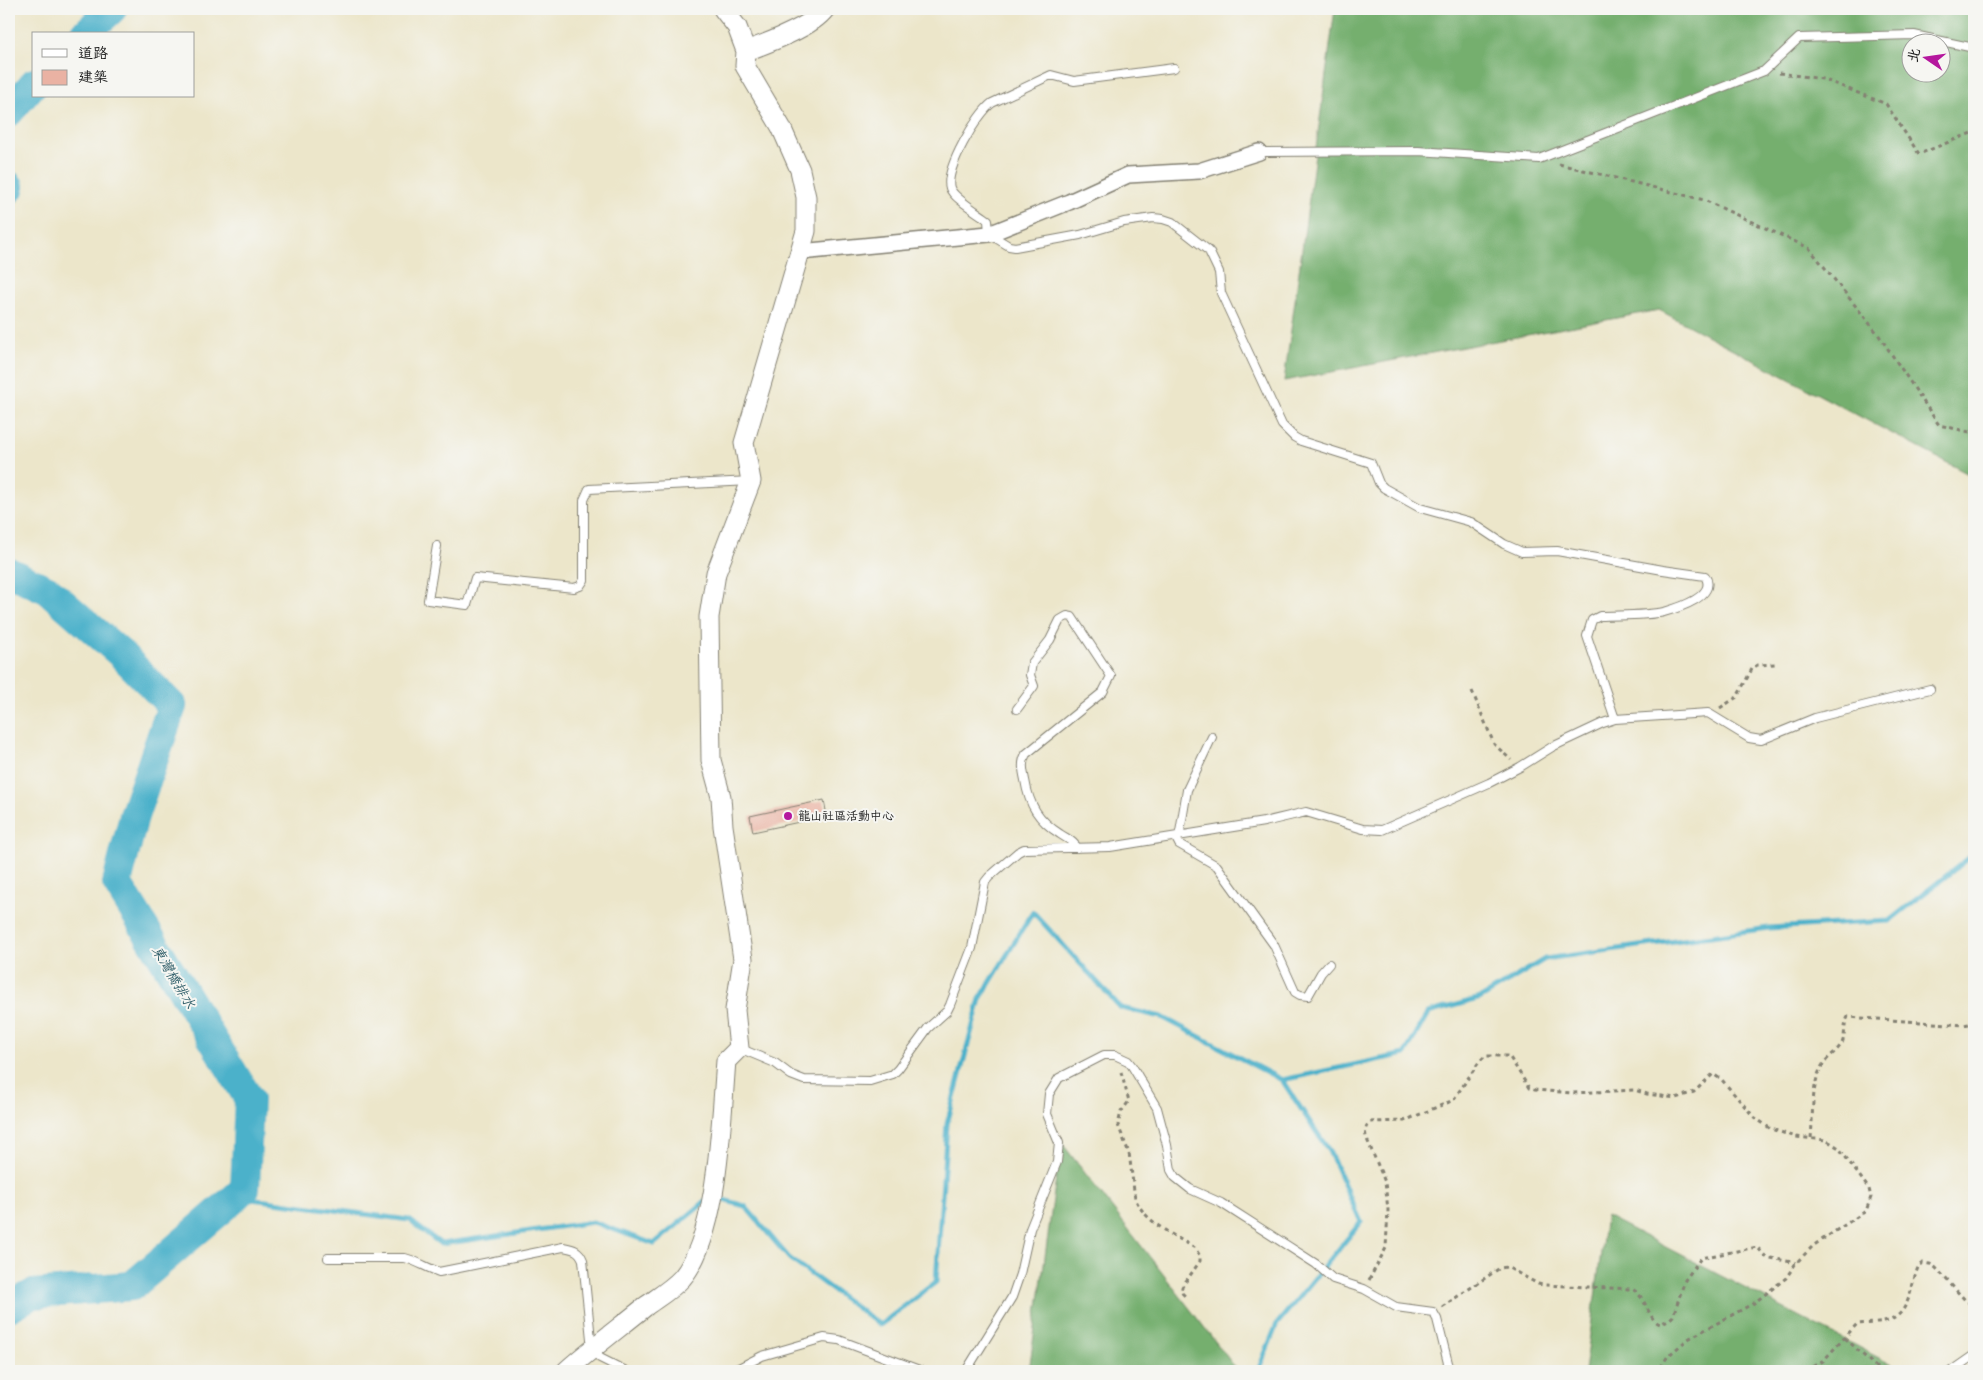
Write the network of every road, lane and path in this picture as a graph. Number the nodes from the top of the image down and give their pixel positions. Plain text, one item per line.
1 (723, 9) edge
2 (825, 9) edge
3 (1974, 48) edge
4 (746, 51) junction
5 (1174, 68) dead end
6 (1764, 71) junction
7 (1974, 132) edge
8 (1259, 152) joint
9 (1539, 158) junction
10 (989, 234) junction
11 (800, 252) junction
12 (1974, 433) edge
13 (750, 481) junction
14 (437, 546) dead end
15 (1775, 664) dead end
16 (1930, 689) dead end
17 (1472, 691) dead end
18 (1017, 709) dead end
19 (1712, 714) junction
20 (1615, 720) junction
21 (1212, 737) dead end
22 (1520, 767) junction
23 (1178, 836) junction
24 (1077, 848) junction
25 (1329, 964) dead end
26 (1974, 1023) edge
27 (739, 1048) junction
28 (1115, 1055) junction
29 (1811, 1138) junction
30 (328, 1258) dead end
31 (1796, 1263) junction
32 (1364, 1289) junction
33 (1185, 1296) dead end
34 (1974, 1306) edge
35 (1433, 1312) junction
36 (1845, 1338) junction
37 (592, 1349) junction
38 (1974, 1355) edge
39 (566, 1371) edge
40 (626, 1371) edge
41 (733, 1371) edge
42 (922, 1371) edge
43 (966, 1371) edge
44 (1450, 1371) edge
45 (1658, 1371) edge
46 (1807, 1371) edge
47 (1880, 1371) edge
48 (1951, 1371) edge

1 - 4 street
2 - 4 street
3 - 6 lane
4 - 11 street
5 - 10 lane
6 - 7 path
6 - 9 lane
8 - 9 lane
8 - 10 street
9 - 12 path
10 - 11 street
10 - 20 lane
11 - 13 street
13 - 14 lane
13 - 27 street
15 - 19 path
16 - 19 lane
17 - 22 path
18 - 24 lane
19 - 20 lane
20 - 22 lane
21 - 23 lane
22 - 23 lane
23 - 24 lane
23 - 25 lane
24 - 27 lane
26 - 29 path
27 - 37 street
28 - 32 lane
28 - 33 path
28 - 43 lane
29 - 31 path
29 - 32 path
30 - 37 lane
31 - 35 path
31 - 45 path
32 - 35 lane
34 - 36 path
35 - 44 lane
36 - 46 path
36 - 47 path
37 - 39 street
37 - 40 lane
38 - 48 lane
41 - 42 lane

